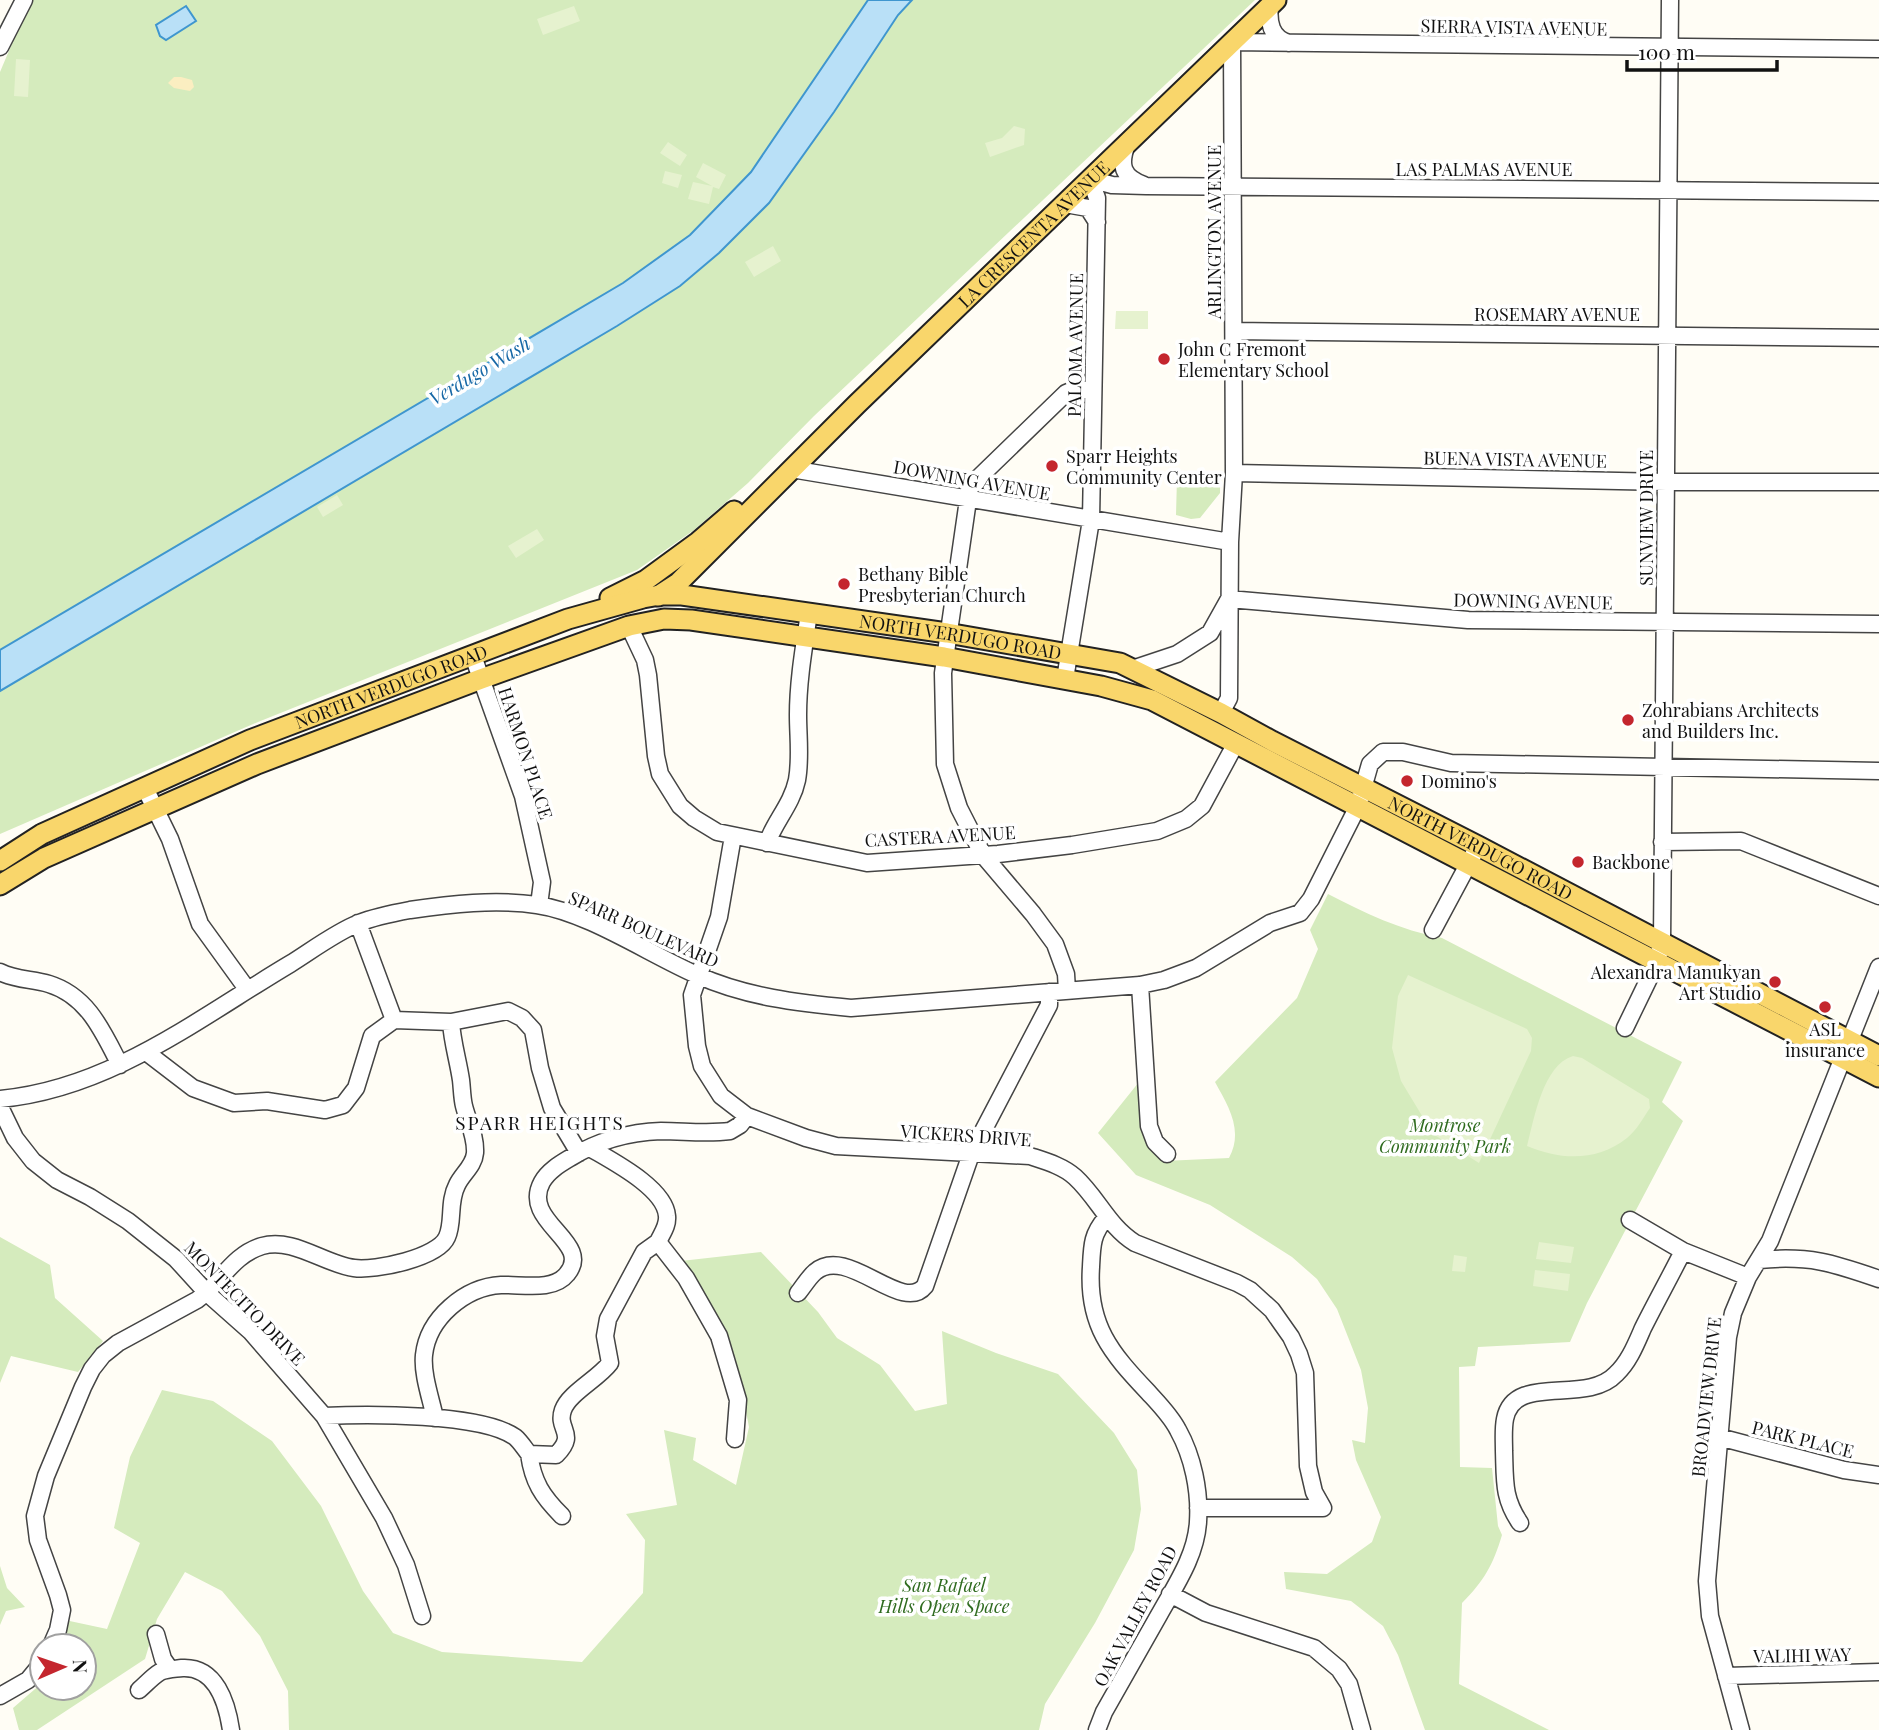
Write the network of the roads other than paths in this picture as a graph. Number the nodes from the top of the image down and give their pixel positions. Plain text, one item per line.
1 (24, 0) edge
2 (1670, 0) edge
3 (1273, 3) edge
4 (1232, 42) junction
5 (1289, 43) junction
6 (0, 47) edge
7 (1671, 48) junction
8 (1879, 49) edge
9 (1208, 66) junction
10 (1232, 84) junction
11 (1127, 144) junction
12 (1090, 179) junction
13 (1146, 186) junction
14 (1232, 187) junction
15 (1668, 190) junction
16 (1879, 192) edge
17 (1065, 204) junction
18 (1097, 222) junction
19 (1234, 331) junction
20 (1667, 334) junction
21 (1879, 338) edge
22 (1093, 390) junction
23 (792, 469) junction
24 (1234, 473) junction
25 (1666, 482) junction
26 (1879, 482) edge
27 (968, 499) junction
28 (1091, 520) junction
29 (1230, 542) junction
30 (660, 595) junction
31 (1229, 599) junction
32 (809, 613) junction
33 (568, 620) junction
34 (658, 620) junction
35 (1665, 622) junction
36 (1879, 624) edge
37 (629, 626) junction
38 (947, 633) junction
39 (805, 637) junction
40 (573, 647) junction
41 (1069, 654) junction
42 (473, 656) junction
43 (944, 657) junction
44 (645, 660) junction
45 (1132, 669) junction
46 (481, 679) junction
47 (1065, 679) junction
48 (1221, 713) junction
49 (1236, 743) junction
50 (1662, 768) junction
51 (1879, 771) edge
52 (1362, 787) junction
53 (145, 788) junction
54 (1357, 806) junction
55 (155, 810) junction
56 (42, 834) junction
57 (733, 836) junction
58 (1662, 842) junction
59 (766, 843) junction
60 (1478, 846) junction
61 (0, 851) edge
62 (983, 855) junction
63 (44, 858) junction
64 (0, 861) edge
65 (1468, 864) junction
66 (0, 871) edge
67 (0, 885) edge
68 (1879, 896) edge
69 (539, 905) junction
70 (358, 923) junction
71 (1433, 930) dead end
72 (1662, 942) junction
73 (1657, 962) junction
74 (1879, 967) edge
75 (0, 972) edge
76 (698, 976) junction
77 (1140, 985) junction
78 (247, 989) junction
79 (1067, 991) junction
80 (1049, 992) junction
81 (394, 1020) junction
82 (451, 1021) junction
83 (1625, 1028) dead end
84 (1850, 1040) junction
85 (146, 1052) junction
86 (1879, 1056) edge
87 (1843, 1059) junction
88 (120, 1065) junction
89 (1879, 1077) edge
90 (0, 1099) edge
91 (0, 1107) edge
92 (747, 1116) junction
93 (584, 1150) junction
94 (971, 1154) junction
95 (1167, 1154) dead end
96 (1106, 1218) junction
97 (1630, 1220) dead end
98 (658, 1242) junction
99 (1683, 1251) junction
100 (1759, 1260) junction
101 (1748, 1277) junction
102 (1879, 1279) edge
103 (207, 1293) junction
104 (798, 1293) dead end
105 (324, 1416) junction
106 (435, 1418) junction
107 (1719, 1437) junction
108 (735, 1439) dead end
109 (529, 1454) junction
110 (1879, 1475) edge
111 (1198, 1508) junction
112 (562, 1516) dead end
113 (1520, 1523) dead end
114 (1170, 1594) junction
115 (422, 1616) dead end
116 (57, 1632) edge
117 (156, 1634) dead end
118 (170, 1669) junction
119 (1879, 1672) edge
120 (1726, 1676) junction
121 (28, 1680) edge
122 (139, 1690) dead end
123 (0, 1696) edge
124 (231, 1730) edge
125 (1097, 1730) edge
126 (1362, 1730) edge
127 (1741, 1730) edge

1 - 6 street
2 - 7 street, SUNVIEW DRIVE
3 - 4 main road, LA CRESCENTA AVENUE
3 - 5 street
4 - 5 street, SIERRA VISTA AVENUE
4 - 9 main road, LA CRESCENTA AVENUE
4 - 10 street, ARLINGTON AVENUE
5 - 7 street, SIERRA VISTA AVENUE
7 - 8 street, SIERRA VISTA AVENUE
7 - 15 street, SUNVIEW DRIVE
9 - 10 street
9 - 11 main road, LA CRESCENTA AVENUE
10 - 14 street, ARLINGTON AVENUE
11 - 12 main road, LA CRESCENTA AVENUE
11 - 13 street
12 - 13 street, LAS PALMAS AVENUE
12 - 17 main road, LA CRESCENTA AVENUE
12 - 18 street, PALOMA AVENUE
13 - 14 street, LAS PALMAS AVENUE
14 - 15 street, LAS PALMAS AVENUE
14 - 19 street, ARLINGTON AVENUE
15 - 16 street, LAS PALMAS AVENUE
15 - 20 street, SUNVIEW DRIVE
17 - 18 street
17 - 23 main road, LA CRESCENTA AVENUE
18 - 22 street, PALOMA AVENUE
19 - 20 street, ROSEMARY AVENUE
19 - 24 street, ARLINGTON AVENUE
20 - 21 street, ROSEMARY AVENUE
20 - 25 street, SUNVIEW DRIVE
22 - 27 street
22 - 28 street, PALOMA AVENUE
23 - 27 street, DOWNING AVENUE
23 - 30 main road, LA CRESCENTA AVENUE
23 - 33 main road, LA CRESCENTA AVENUE
24 - 25 street, BUENA VISTA AVENUE
24 - 29 street, ARLINGTON AVENUE
25 - 26 street, BUENA VISTA AVENUE
25 - 35 street, SUNVIEW DRIVE
27 - 28 street, DOWNING AVENUE
27 - 38 street
28 - 29 street, DOWNING AVENUE
28 - 41 street, PALOMA AVENUE
29 - 31 street, ARLINGTON AVENUE
30 - 32 main road, NORTH VERDUGO ROAD
30 - 33 main road, NORTH VERDUGO ROAD
30 - 40 main road, LA CRESCENTA AVENUE
31 - 35 street, DOWNING AVENUE
31 - 45 street
31 - 48 street, ARLINGTON AVENUE
32 - 38 main road, NORTH VERDUGO ROAD
32 - 39 street
33 - 42 main road, NORTH VERDUGO ROAD
34 - 37 main road, NORTH VERDUGO ROAD
34 - 39 main road, NORTH VERDUGO ROAD
34 - 44 street, CASTERA AVENUE
35 - 36 street, DOWNING AVENUE
35 - 50 street, SUNVIEW DRIVE
37 - 40 main road, NORTH VERDUGO ROAD
37 - 44 street, CASTERA AVENUE
38 - 41 main road, NORTH VERDUGO ROAD
38 - 43 street
39 - 43 main road, NORTH VERDUGO ROAD
39 - 59 street
40 - 46 main road, NORTH VERDUGO ROAD
41 - 45 main road, NORTH VERDUGO ROAD
41 - 47 street, PALOMA AVENUE
42 - 46 street, HARMON PLACE
42 - 53 main road, NORTH VERDUGO ROAD
43 - 47 main road, NORTH VERDUGO ROAD
43 - 62 street
44 - 57 street, CASTERA AVENUE
45 - 48 main road, NORTH VERDUGO ROAD
46 - 55 main road, NORTH VERDUGO ROAD
46 - 69 street, HARMON PLACE
47 - 49 main road, NORTH VERDUGO ROAD
48 - 52 main road, NORTH VERDUGO ROAD
49 - 54 main road, NORTH VERDUGO ROAD
49 - 62 street, CASTERA AVENUE
50 - 51 street
50 - 52 street
50 - 58 street, SUNVIEW DRIVE
52 - 54 street
52 - 60 main road, NORTH VERDUGO ROAD
53 - 55 street
53 - 56 main road, NORTH VERDUGO ROAD
54 - 65 main road, NORTH VERDUGO ROAD
54 - 77 street, SPARR BOULEVARD
55 - 63 main road, NORTH VERDUGO ROAD
55 - 78 street
56 - 61 main road
56 - 64 main road, NORTH VERDUGO ROAD
57 - 59 street, CASTERA AVENUE
57 - 76 street, VICKERS DRIVE
58 - 68 street
58 - 72 street, SUNVIEW DRIVE
59 - 62 street, CASTERA AVENUE
60 - 65 street
60 - 72 main road, NORTH VERDUGO ROAD
62 - 79 street
63 - 66 main road
63 - 67 main road, NORTH VERDUGO ROAD
65 - 71 street
65 - 73 main road, NORTH VERDUGO ROAD
69 - 70 street, SPARR BOULEVARD
69 - 76 street, SPARR BOULEVARD
70 - 78 street, SPARR BOULEVARD
70 - 81 street
72 - 73 street, SUNVIEW DRIVE
72 - 84 main road, NORTH VERDUGO ROAD
73 - 83 street, SUNVIEW DRIVE
73 - 87 main road, NORTH VERDUGO ROAD
74 - 84 street, BROADVIEW DRIVE
75 - 88 street
76 - 80 street, SPARR BOULEVARD
76 - 92 street, VICKERS DRIVE
77 - 79 street, SPARR BOULEVARD
77 - 95 street
78 - 85 street, SPARR BOULEVARD
79 - 80 street, SPARR BOULEVARD
80 - 94 street
81 - 82 street
81 - 85 street
82 - 93 street
82 - 103 street
84 - 86 main road, NORTH VERDUGO ROAD
84 - 87 street, BROADVIEW DRIVE
85 - 88 street, SPARR BOULEVARD
87 - 89 main road, NORTH VERDUGO ROAD
87 - 100 street, BROADVIEW DRIVE
88 - 90 street, SPARR BOULEVARD
91 - 103 street, MONTECITO DRIVE
92 - 93 street
92 - 94 street, VICKERS DRIVE
93 - 98 street
93 - 106 street
94 - 96 street, VICKERS DRIVE
94 - 104 street
96 - 111 street, OAK VALLEY ROAD
96 - 111 street, VICKERS DRIVE
97 - 99 street
98 - 108 street
98 - 109 street
99 - 101 street
99 - 113 street
100 - 101 street, BROADVIEW DRIVE
100 - 102 street
101 - 107 street, BROADVIEW DRIVE
103 - 105 street, MONTECITO DRIVE
103 - 116 street
105 - 106 street
105 - 115 street, MONTECITO DRIVE
106 - 109 street
107 - 110 street, PARK PLACE
107 - 120 street, BROADVIEW DRIVE
109 - 112 street
111 - 114 street, OAK VALLEY ROAD
114 - 125 street, OAK VALLEY ROAD
114 - 126 street
117 - 118 street
118 - 122 street
118 - 124 street
119 - 120 street, VALIHI WAY
120 - 127 street, BROADVIEW DRIVE
121 - 123 street

